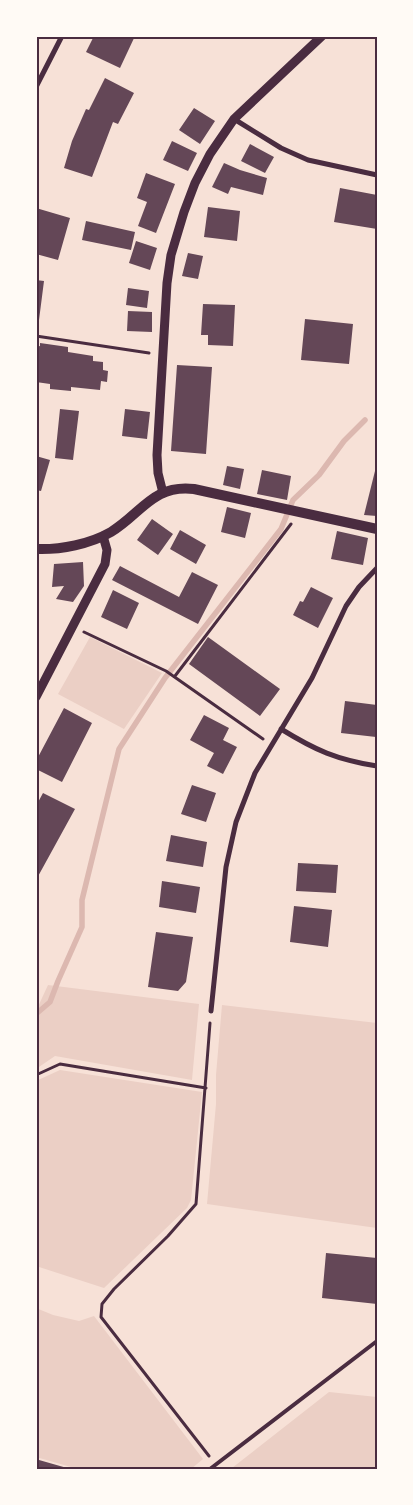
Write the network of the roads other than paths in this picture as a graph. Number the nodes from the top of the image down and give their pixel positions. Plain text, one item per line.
1 (62, 36) edge
2 (322, 36) edge
3 (36, 87) edge
4 (234, 119) junction
5 (377, 175) edge
6 (163, 493) junction
7 (377, 529) edge
8 (103, 536) junction
9 (36, 549) edge
10 (377, 568) edge
11 (36, 697) edge
12 (281, 729) junction
13 (377, 766) edge
14 (211, 1010) road end
15 (377, 1341) edge
16 (210, 1469) edge

1 - 3 street
2 - 4 street
4 - 5 street
4 - 6 street
6 - 7 main road
6 - 8 main road
8 - 9 main road
8 - 11 street
10 - 12 street
12 - 13 street
12 - 14 street
15 - 16 lane

